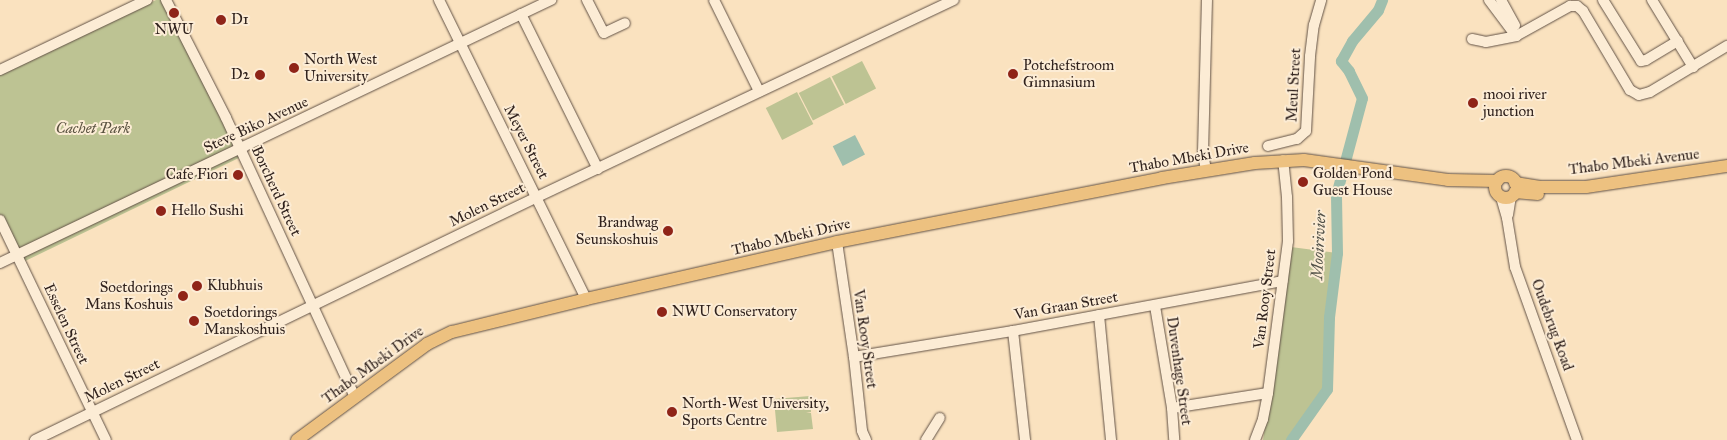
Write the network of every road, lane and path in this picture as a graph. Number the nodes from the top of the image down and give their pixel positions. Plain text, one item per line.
1 (147, 0) edge
2 (166, 0) edge
3 (439, 0) edge
4 (551, 0) edge
5 (587, 0) edge
6 (714, 0) edge
7 (954, 0) edge
8 (1208, 0) edge
9 (1321, 0) edge
10 (1489, 0) edge
11 (1501, 0) edge
12 (1603, 0) edge
13 (1652, 0) edge
14 (521, 14) junction
15 (625, 23) dead end
16 (1519, 35) junction
17 (1472, 40) dead end
18 (1678, 41) junction
19 (459, 44) junction
20 (1727, 46) edge
21 (1693, 67) junction
22 (0, 70) edge
23 (759, 91) junction
24 (1268, 146) dead end
25 (239, 148) junction
26 (1283, 160) junction
27 (1326, 163) joint
28 (1727, 166) edge
29 (598, 169) junction
30 (1206, 171) junction
31 (1727, 174) edge
32 (1506, 190) junction
33 (537, 197) junction
34 (0, 220) edge
35 (837, 242) junction
36 (17, 255) junction
37 (0, 263) edge
38 (1282, 282) junction
39 (586, 299) junction
40 (314, 305) junction
41 (1155, 306) junction
42 (1099, 316) junction
43 (1013, 331) junction
44 (854, 358) junction
45 (1268, 393) junction
46 (355, 397) junction
47 (1172, 408) junction
48 (92, 412) junction
49 (940, 418) dead end
50 (35, 440) edge
51 (106, 440) edge
52 (297, 440) edge
53 (866, 440) edge
54 (926, 440) edge
55 (1025, 440) edge
56 (1111, 440) edge
57 (1174, 440) edge
58 (1255, 440) edge
59 (1577, 440) edge

1 - 22 street
2 - 25 street, Borcherd Street
3 - 19 street, Meyer Street
4 - 14 street, Steve Biko Avenue
5 - 15 street
6 - 23 street
7 - 23 street, Molen Street
8 - 30 street
9 - 24 street, Meul Street
10 - 16 street
11 - 16 street
12 - 18 street
13 - 18 street
14 - 19 street, Steve Biko Avenue
14 - 29 street
16 - 17 street
16 - 21 street
18 - 21 street
19 - 25 street, Steve Biko Avenue
19 - 33 street, Meyer Street
20 - 21 street
23 - 29 street, Molen Street
25 - 36 street, Steve Biko Avenue
25 - 40 street, Borcherd Street
26 - 27 main road, Thabo Mbeki Drive
26 - 30 main road, Thabo Mbeki Drive
26 - 38 street, Van Rooy Street
27 - 32 main road, Thabo Mbeki Avenue
28 - 32 main road, Thabo Mbeki Avenue
29 - 33 street, Molen Street
30 - 35 main road, Thabo Mbeki Drive
31 - 32 main road, Thabo Mbeki Avenue
32 - 59 street, Oudebrug Road
33 - 39 street, Meyer Street
33 - 40 street, Molen Street
34 - 36 street, Esselen Street
35 - 39 main road, Thabo Mbeki Drive
35 - 44 street, Van Rooy Street
36 - 37 street, Steve Biko Avenue
36 - 48 street, Esselen Street
38 - 41 street, Van Graan Street
38 - 45 street, Van Rooy Street
39 - 46 main road, Thabo Mbeki Drive
40 - 46 street, Borcherd Street
40 - 48 street, Molen Street
41 - 42 street, Van Graan Street
41 - 47 street, Duvenhage Street
42 - 43 street, Van Graan Street
42 - 56 street
43 - 44 street, Van Graan Street
43 - 55 street
44 - 53 street, Van Rooy Street
45 - 47 street
45 - 58 street, Van Rooy Street
46 - 52 main road, Thabo Mbeki Drive
47 - 57 street, Duvenhage Street
48 - 50 street, Molen Street
48 - 51 street, Esselen Street
49 - 54 street

